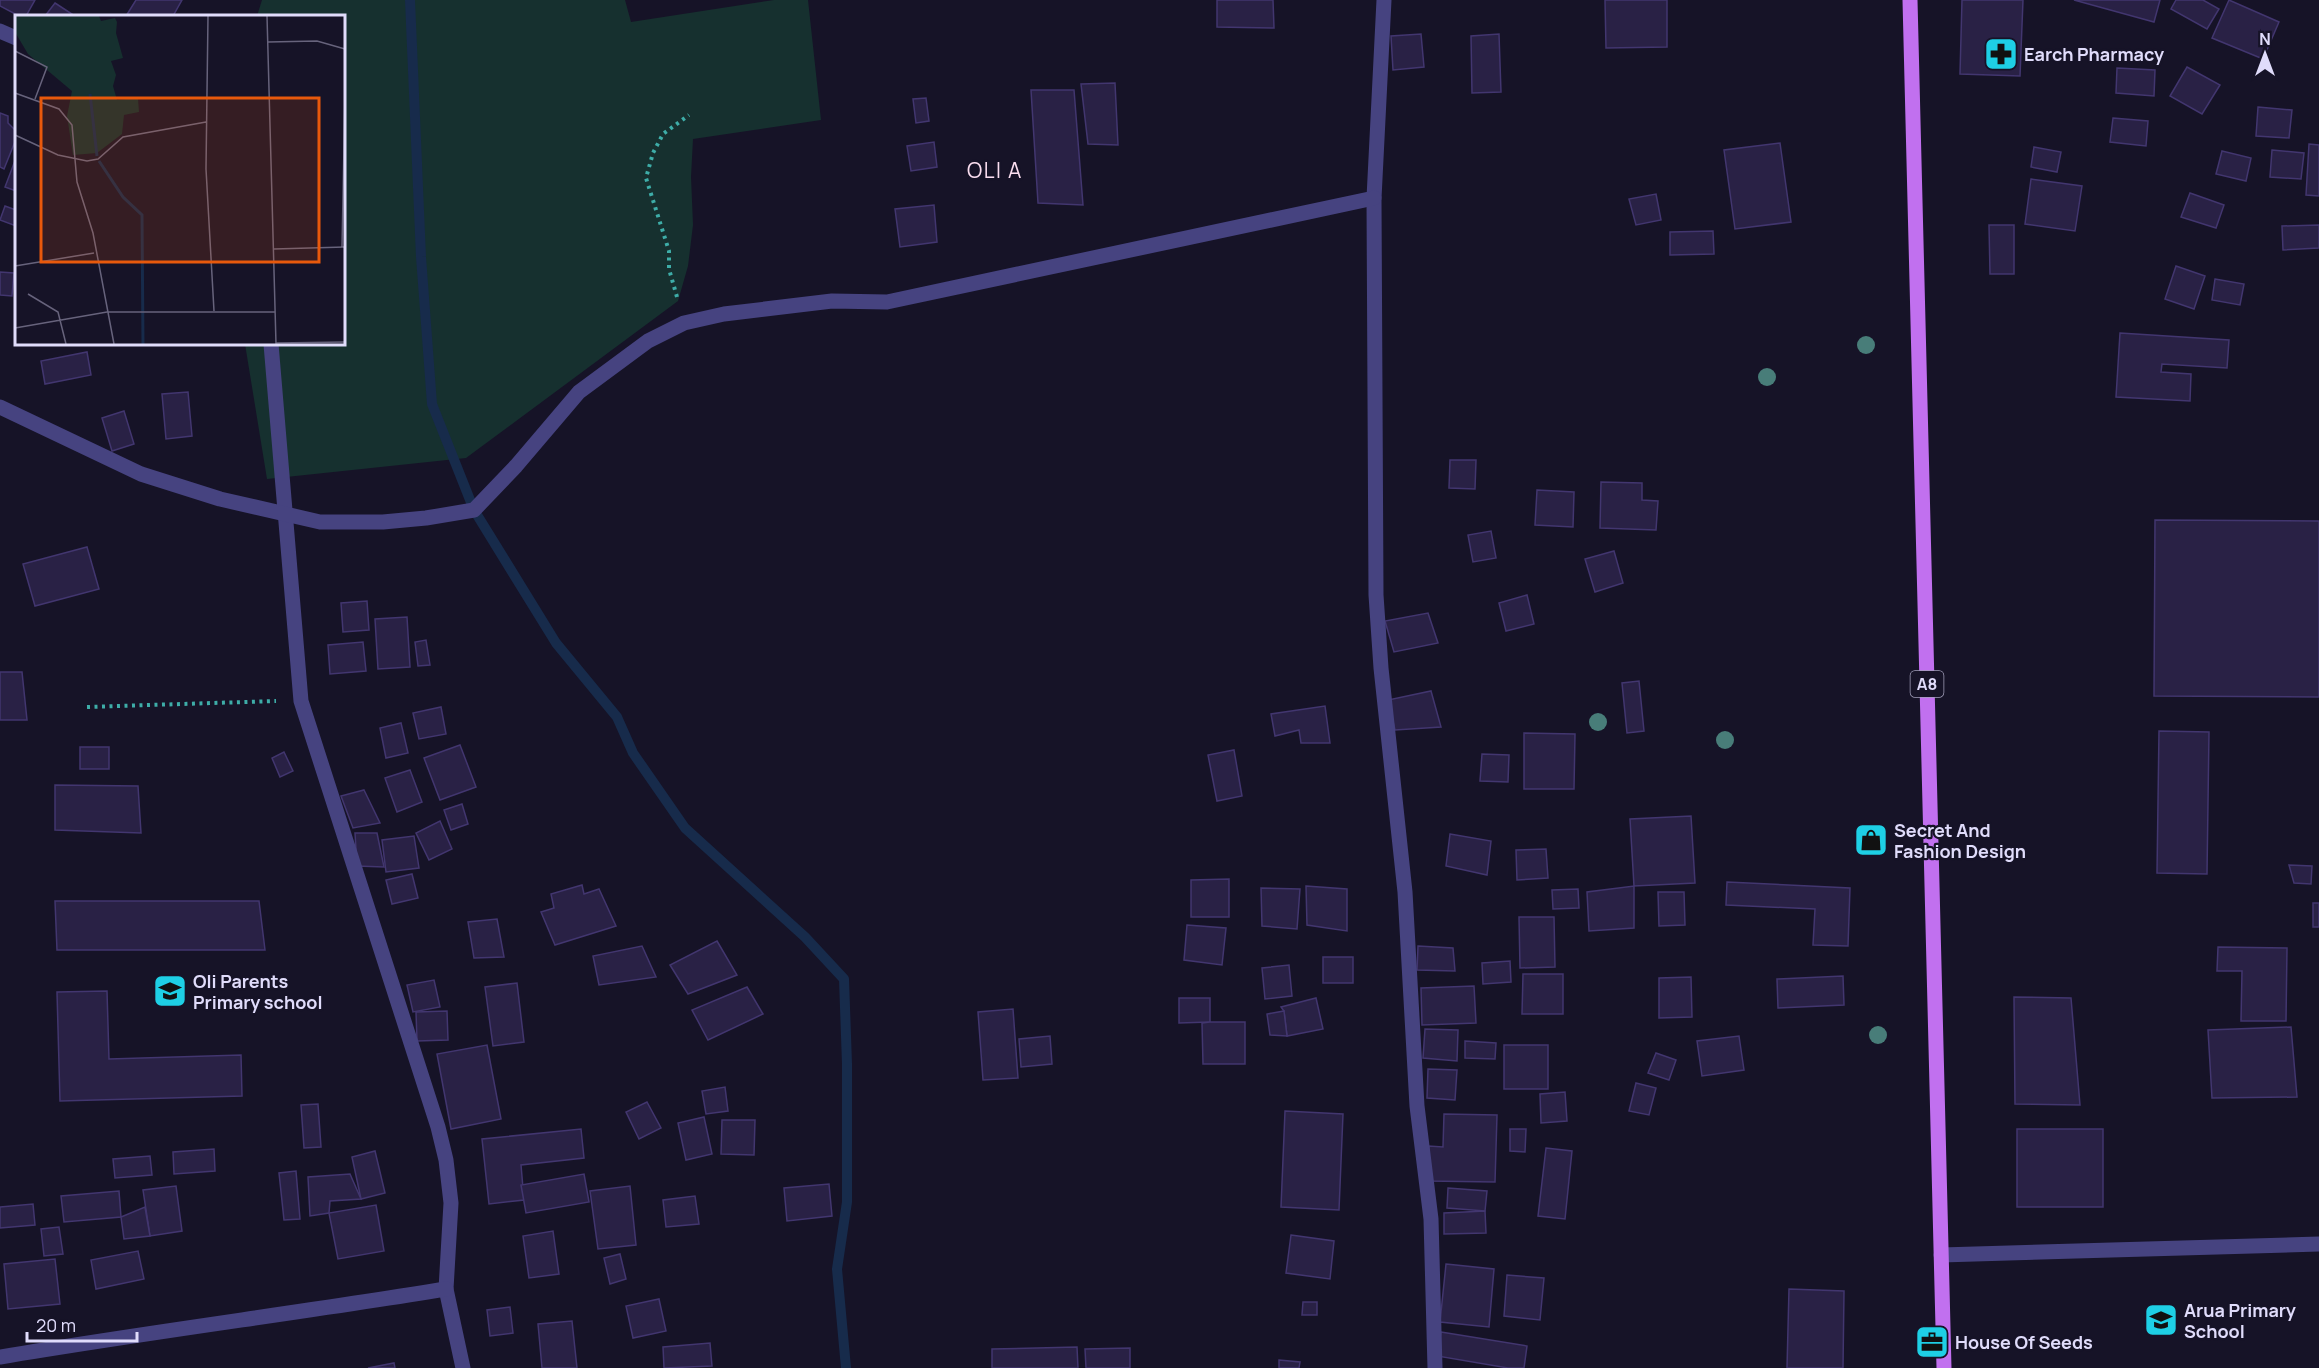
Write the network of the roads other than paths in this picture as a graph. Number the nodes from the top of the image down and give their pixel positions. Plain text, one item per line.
1 (1384, 0) edge
2 (1910, 0) edge
3 (0, 31) edge
4 (15, 38) edge
5 (1374, 198) junction
6 (271, 345) edge
7 (0, 406) edge
8 (284, 515) junction
9 (2319, 1244) edge
10 (1941, 1255) junction
11 (446, 1289) junction
12 (0, 1357) edge
13 (463, 1368) edge
14 (1435, 1368) edge
15 (1944, 1368) edge

1 - 5 street
2 - 10 main road, A8
3 - 4 street
5 - 8 street
5 - 14 street
6 - 8 street
7 - 8 street
8 - 11 street
9 - 10 street
10 - 15 main road, A8
11 - 12 street
11 - 13 street

